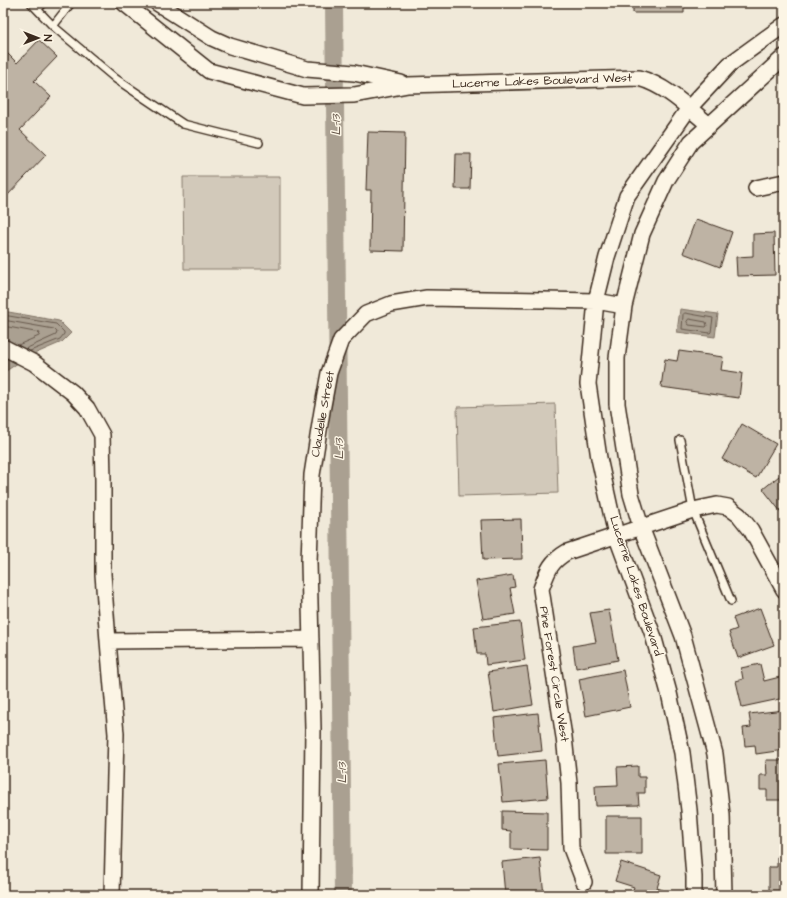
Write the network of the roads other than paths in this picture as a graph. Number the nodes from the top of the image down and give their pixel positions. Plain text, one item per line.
1 (31, 3) edge
2 (44, 3) edge
3 (71, 3) edge
4 (124, 3) edge
5 (157, 3) edge
6 (37, 9) junction
7 (784, 25) edge
8 (53, 26) junction
9 (784, 57) edge
10 (408, 85) junction
11 (689, 108) junction
12 (709, 125) junction
13 (259, 143) dead end
14 (784, 182) edge
15 (756, 188) dead end
16 (596, 301) junction
17 (624, 306) junction
18 (3, 347) edge
19 (680, 440) dead end
20 (693, 510) junction
21 (641, 527) junction
22 (616, 535) junction
23 (784, 590) edge
24 (731, 601) dead end
25 (311, 639) junction
26 (108, 640) junction
27 (584, 882) dead end
28 (112, 895) edge
29 (311, 895) edge
30 (694, 895) edge
31 (724, 895) edge

1 - 6 lane
2 - 6 lane
3 - 8 lane
4 - 10 street, Lucerne Lakes Boulevard West
5 - 10 street, Lucerne Lakes Boulevard West
6 - 8 lane
7 - 11 street, Lucerne Lakes Boulevard
8 - 13 lane
9 - 12 street, Lucerne Lakes Boulevard
10 - 11 street, Lucerne Lakes Boulevard West
11 - 12 street, Lucerne Lakes Boulevard West
11 - 16 street, Lucerne Lakes Boulevard
12 - 17 street, Lucerne Lakes Boulevard
14 - 15 street
16 - 17 street, Claudelle Street
16 - 22 street, Lucerne Lakes Boulevard
16 - 25 street, Claudelle Street
17 - 21 street, Lucerne Lakes Boulevard
18 - 26 street
19 - 20 lane
20 - 21 street, Pine Forest Circle West
20 - 23 street, Pine Forest Circle West
20 - 24 lane
21 - 22 street, Pine Forest Circle West
21 - 31 street, Lucerne Lakes Boulevard
22 - 27 street, Pine Forest Circle West
22 - 30 street, Lucerne Lakes Boulevard
25 - 26 street
25 - 29 street, Claudelle Street
26 - 28 street

